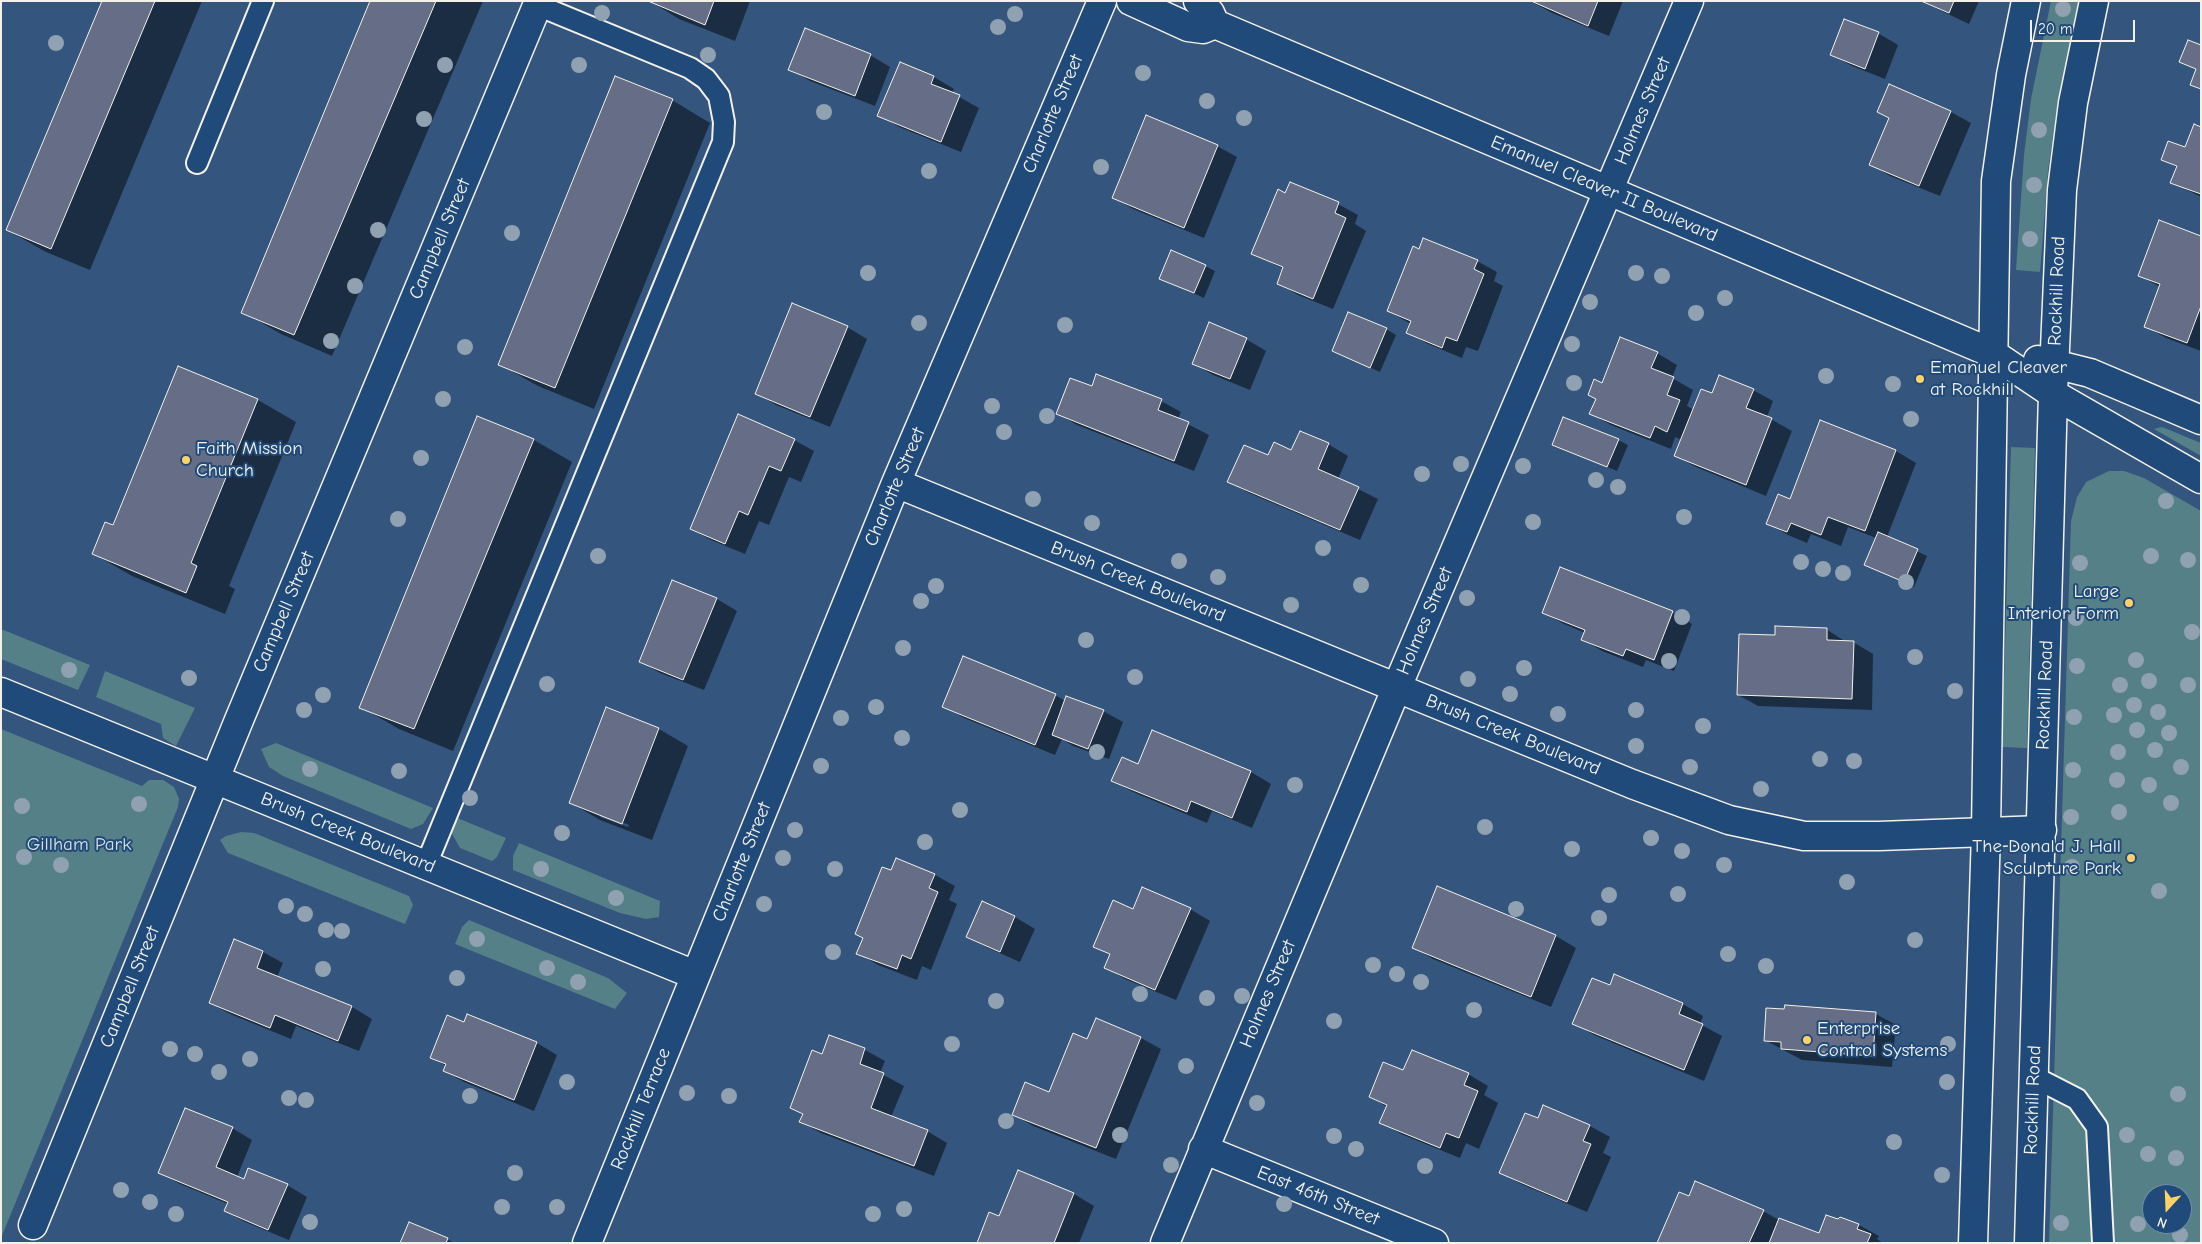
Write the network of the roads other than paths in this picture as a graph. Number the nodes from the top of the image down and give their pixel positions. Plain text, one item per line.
1 (263, 1) edge
2 (1102, 1) edge
3 (1131, 1) edge
4 (1198, 1) edge
5 (1689, 1) edge
6 (2026, 1) edge
7 (2094, 1) edge
8 (538, 3) edge
9 (1215, 24) junction
10 (197, 163) dead end
11 (1608, 191) junction
12 (1992, 353) junction
13 (2055, 363) junction
14 (2053, 394) junction
15 (2201, 420) edge
16 (2201, 479) edge
17 (896, 483) junction
18 (1397, 687) junction
19 (1, 692) edge
20 (215, 779) junction
21 (2042, 830) junction
22 (1986, 832) junction
23 (426, 865) junction
24 (695, 975) junction
25 (2034, 1077) junction
26 (1203, 1149) junction
27 (32, 1225) dead end
28 (587, 1243) edge
29 (1165, 1243) edge
30 (1434, 1243) edge
31 (1972, 1243) edge
32 (2029, 1243) edge
33 (2104, 1243) edge

1 - 10 lane
2 - 17 street, Charlotte Street
3 - 9 street
4 - 9 street
5 - 11 street, Holmes Street
6 - 12 street
7 - 13 street, Rockhill Road
8 - 20 street, Campbell Street
8 - 23 lane
9 - 11 street, Emanuel Cleaver II Boulevard
11 - 12 street, Emanuel Cleaver II Boulevard
11 - 18 street, Holmes Street
12 - 13 street, Emanuel Cleaver II Boulevard
12 - 14 street, Emanuel Cleaver II Boulevard
12 - 22 street
13 - 14 street, Rockhill Road
13 - 15 street, Emanuel Cleaver II Boulevard
14 - 16 street, Emanuel Cleaver II Boulevard
14 - 21 street, Rockhill Road
17 - 18 street, Brush Creek Boulevard
17 - 24 street, Charlotte Street
18 - 22 street, Brush Creek Boulevard
18 - 26 street, Holmes Street
19 - 20 street, Brush Creek Boulevard
20 - 23 street, Brush Creek Boulevard
20 - 27 street, Campbell Street
21 - 22 street, Brush Creek Boulevard
21 - 25 street, Rockhill Road
22 - 31 street
23 - 24 street, Brush Creek Boulevard
24 - 28 street, Rockhill Terrace
25 - 32 street, Rockhill Road
25 - 33 lane
26 - 29 street, Holmes Street
26 - 30 street, East 46th Street

